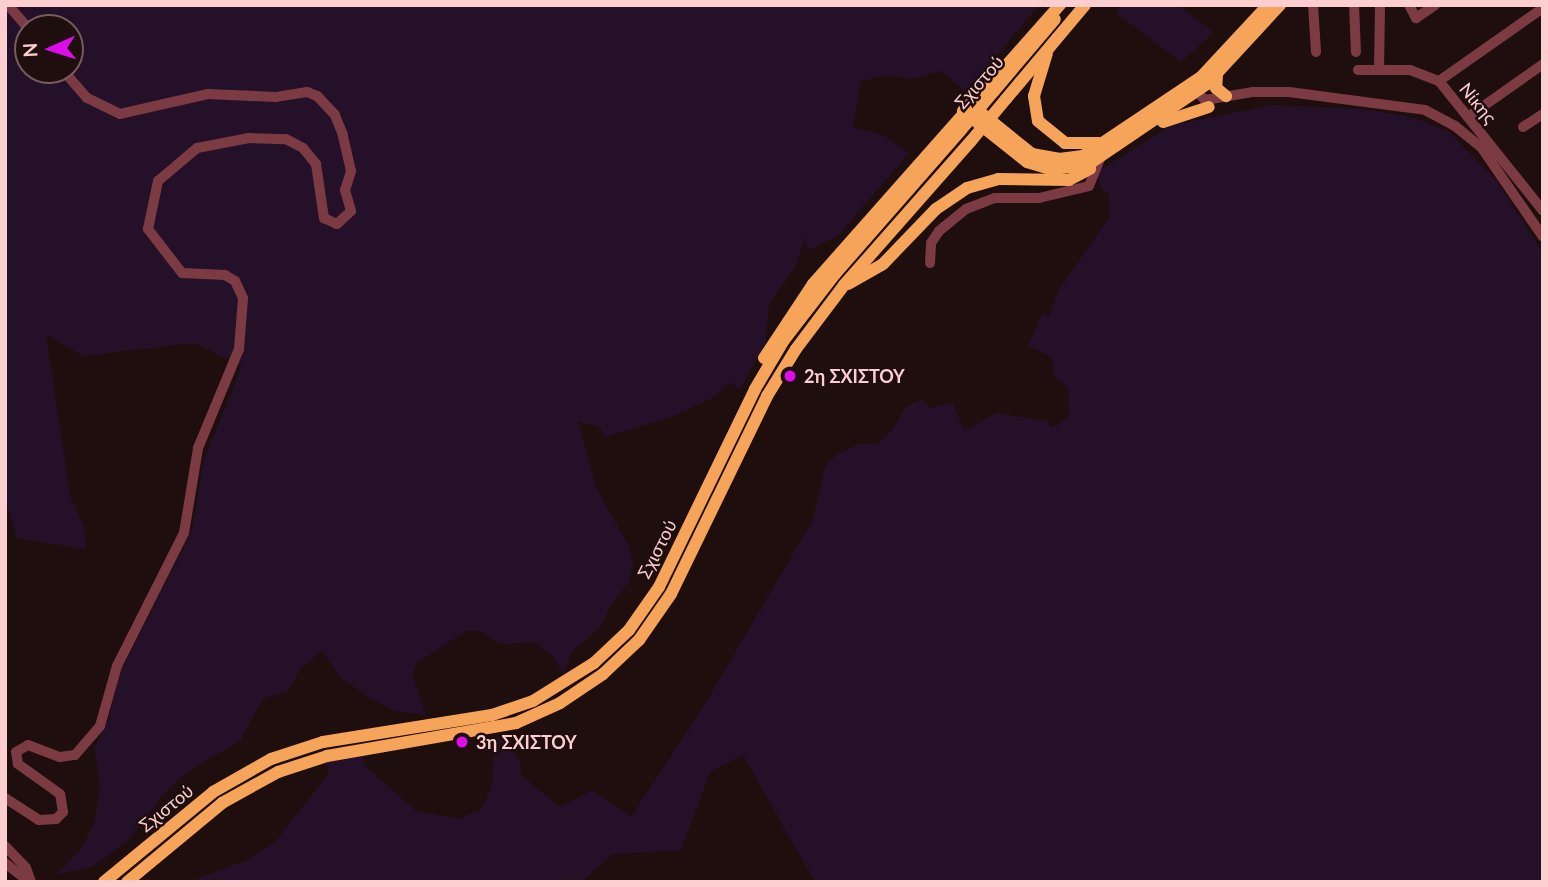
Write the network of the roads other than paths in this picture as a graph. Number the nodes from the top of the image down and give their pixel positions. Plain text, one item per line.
1 (1060, 5) edge
2 (1066, 5) edge
3 (1085, 5) edge
4 (1268, 5) edge
5 (1280, 5) edge
6 (1313, 5) edge
7 (1354, 5) edge
8 (1380, 5) edge
9 (1409, 5) edge
10 (1435, 5) edge
11 (1543, 8) edge
12 (1316, 52) dead end
13 (1356, 52) dead end
14 (1047, 53) junction
15 (1543, 64) edge
16 (1358, 70) dead end
17 (1379, 70) junction
18 (1217, 75) junction
19 (1439, 81) junction
20 (75, 84) edge
21 (1197, 92) junction
22 (1231, 96) junction
23 (1186, 101) junction
24 (967, 107) junction
25 (1209, 107) junction
26 (1543, 114) edge
27 (1468, 117) junction
28 (1523, 127) dead end
29 (1143, 129) junction
30 (1107, 142) junction
31 (1097, 161) junction
32 (1543, 211) edge
33 (1543, 237) edge
34 (930, 263) dead end
35 (844, 285) junction
36 (755, 389) junction
37 (5, 798) edge
38 (5, 846) edge
39 (5, 863) edge
40 (104, 881) edge
41 (30, 882) edge
42 (127, 882) edge

1 - 24 main road
2 - 36 main road, Σχιστού, bridge
3 - 14 main road, Σχιστού
4 - 30 main road
5 - 18 main road
6 - 12 street
7 - 13 street
8 - 17 street
9 - 10 street
11 - 19 street
14 - 30 main road
14 - 35 main road, Σχιστού, bridge
15 - 27 street
16 - 17 street, Νίκης
17 - 19 street, Νίκης
18 - 21 main road
18 - 22 main road
19 - 27 street, Νίκης
20 - 37 street
21 - 22 street
21 - 23 main road
22 - 25 street
22 - 33 street
23 - 25 street
23 - 29 main road
24 - 30 main road
24 - 31 main road
24 - 36 main road
25 - 29 main road
26 - 28 street
27 - 32 street, Νίκης
29 - 31 main road
31 - 34 street
31 - 35 main road
35 - 42 main road, Σχιστού
36 - 40 main road, Σχιστού
38 - 41 street
39 - 41 street

